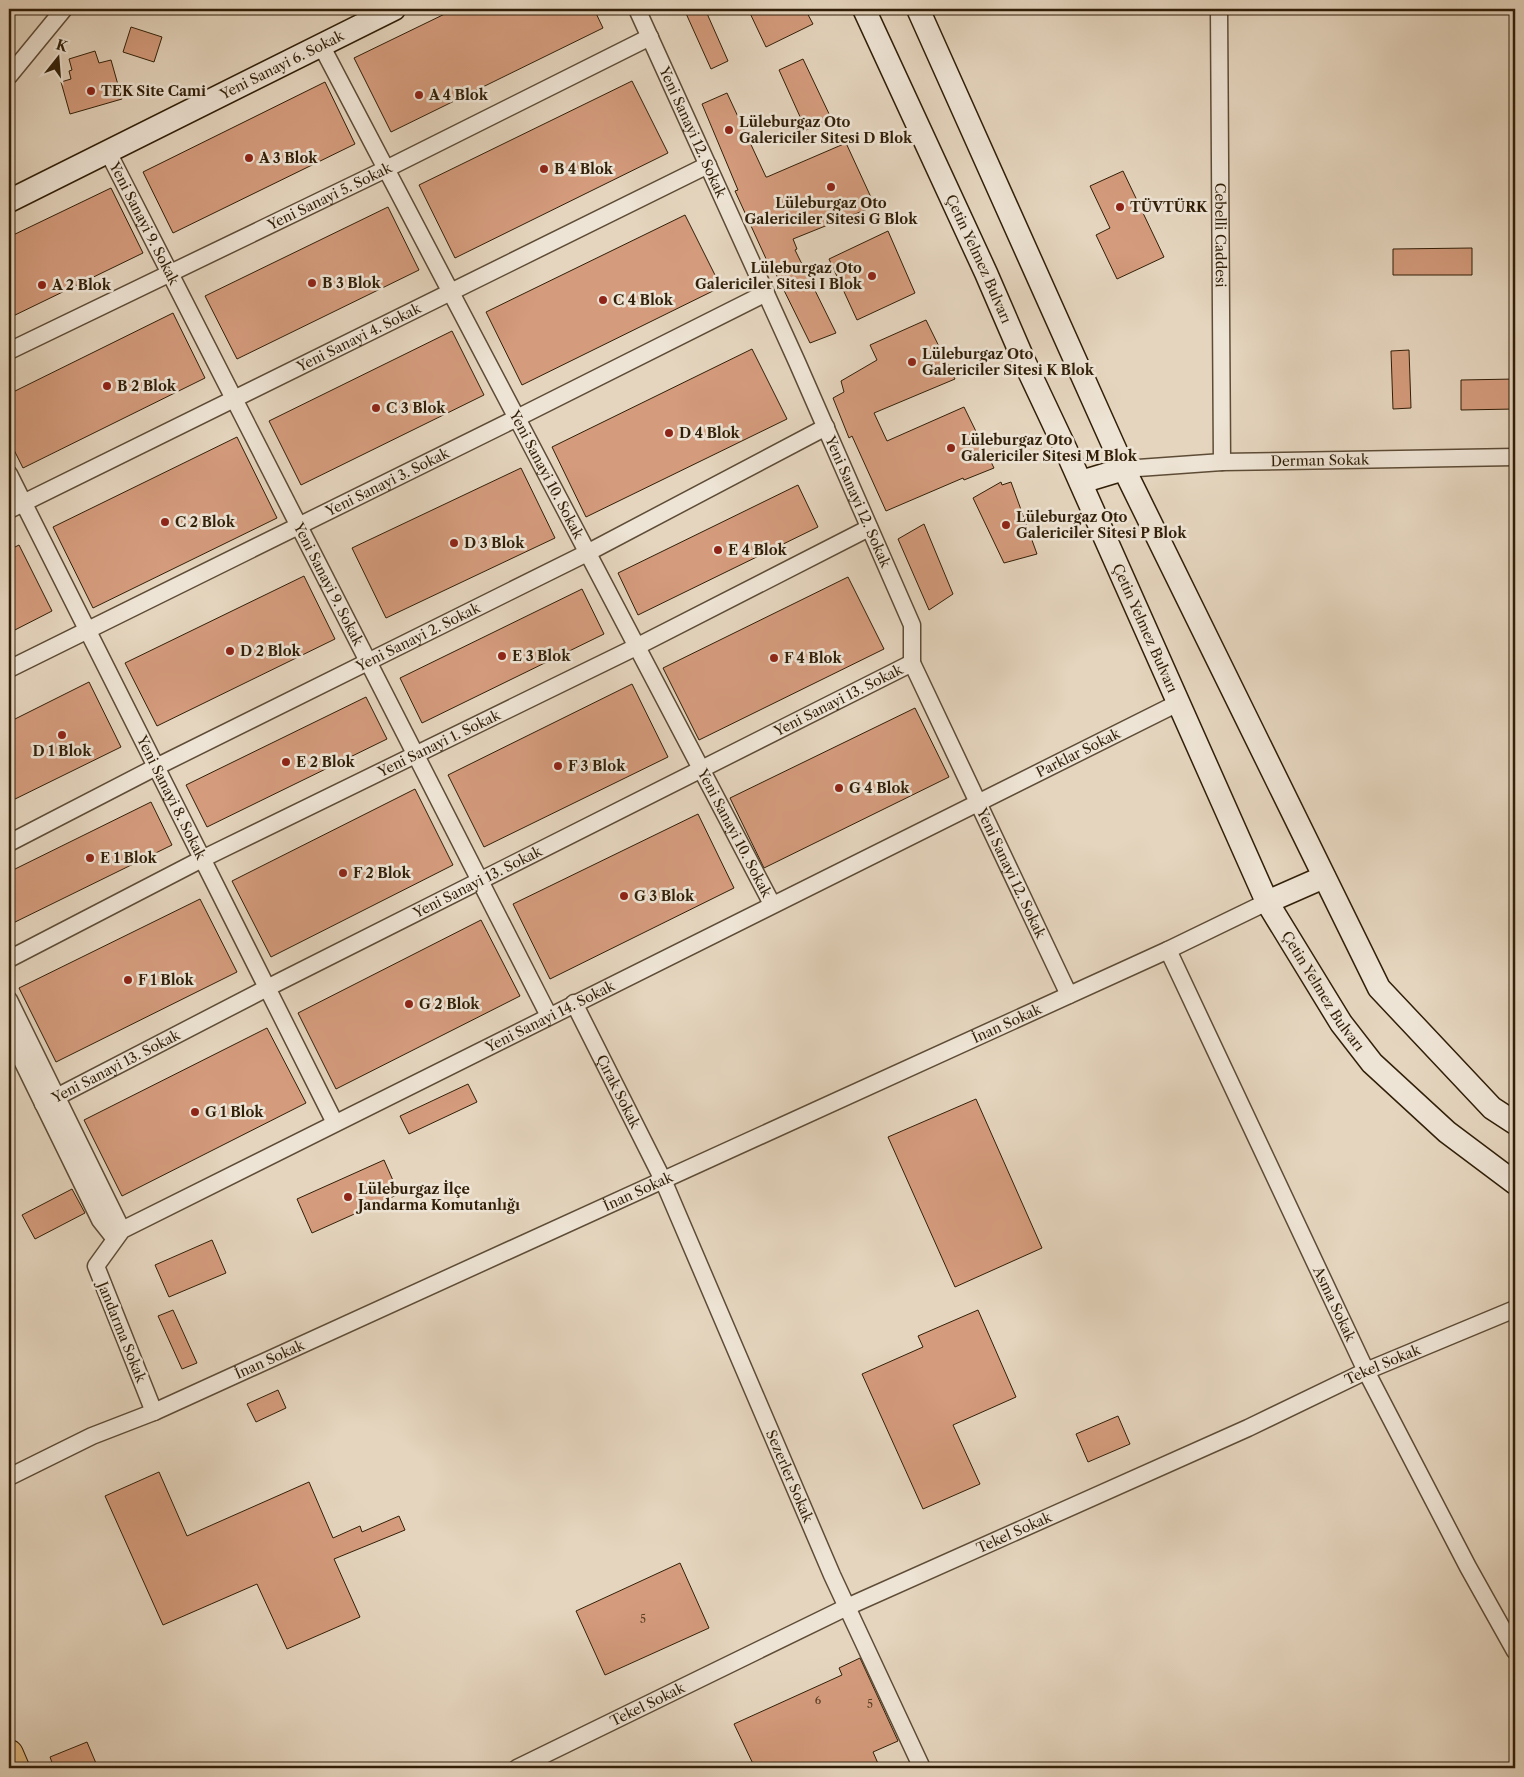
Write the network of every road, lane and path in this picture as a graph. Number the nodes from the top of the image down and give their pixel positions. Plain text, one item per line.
1 (394, 9) edge
2 (637, 9) edge
3 (864, 9) edge
4 (918, 9) edge
5 (1219, 9) edge
6 (59, 10) edge
7 (650, 37) junction
8 (321, 45) junction
9 (9, 76) edge
10 (108, 152) junction
11 (708, 165) junction
12 (386, 169) junction
13 (9, 201) edge
14 (170, 273) junction
15 (451, 292) junction
16 (766, 293) junction
17 (9, 351) edge
18 (234, 399) junction
19 (517, 418) junction
20 (826, 428) junction
21 (1515, 457) edge
22 (1222, 462) junction
23 (1124, 469) junction
24 (9, 474) edge
25 (1081, 482) junction
26 (16, 506) edge
27 (299, 526) junction
28 (869, 528) junction
29 (587, 553) junction
30 (87, 630) junction
31 (636, 647) junction
32 (368, 662) junction
33 (912, 663) junction
34 (9, 669) edge
35 (1178, 703) junction
36 (416, 755) junction
37 (156, 767) junction
38 (701, 770) junction
39 (978, 804) junction
40 (9, 843) edge
41 (202, 859) junction
42 (1324, 877) junction
43 (481, 881) junction
44 (1268, 902) junction
45 (772, 904) junction
46 (1168, 950) junction
47 (9, 959) edge
48 (267, 988) junction
49 (1068, 995) junction
50 (9, 1000) edge
51 (574, 1003) junction
52 (550, 1016) junction
53 (9, 1034) edge
54 (50, 1100) junction
55 (335, 1123) junction
56 (1515, 1123) edge
57 (663, 1180) junction
58 (1515, 1183) edge
59 (118, 1234) junction
60 (1515, 1309) edge
61 (1366, 1371) junction
62 (154, 1412) junction
63 (9, 1477) edge
64 (848, 1607) junction
65 (1515, 1651) edge
66 (9, 1754) edge
67 (15, 1768) edge
68 (517, 1768) edge
69 (922, 1768) edge

1 - 8 street, Yeni Sanayi 6. Sokak
2 - 7 street, Yeni Sanayi 12. Sokak
3 - 25 street, Çetin Yelmez Bulvarı
4 - 23 street
5 - 22 street, Cebelli Caddesi
6 - 9 street
7 - 11 street, Yeni Sanayi 12. Sokak
7 - 12 street, Yeni Sanayi 5. Sokak
8 - 10 street, Yeni Sanayi 6. Sokak
8 - 12 street, Yeni Sanayi 10. Sokak
10 - 13 street, Yeni Sanayi 6. Sokak
10 - 14 street, Yeni Sanayi 9. Sokak
11 - 15 street, Yeni Sanayi 4. Sokak
11 - 16 street, Yeni Sanayi 12. Sokak
12 - 14 street, Yeni Sanayi 5. Sokak
12 - 15 street, Yeni Sanayi 10. Sokak
14 - 17 street, Yeni Sanayi 5. Sokak
14 - 18 street, Yeni Sanayi 9. Sokak
15 - 18 street, Yeni Sanayi 4. Sokak
15 - 19 street, Yeni Sanayi 10. Sokak
16 - 19 street, Yeni Sanayi 3. Sokak
16 - 20 street, Yeni Sanayi 12. Sokak
18 - 26 street, Yeni Sanayi 4. Sokak
18 - 27 street, Yeni Sanayi 9. Sokak
19 - 27 street, Yeni Sanayi 3. Sokak
19 - 29 street, Yeni Sanayi 10. Sokak
20 - 28 street, Yeni Sanayi 12. Sokak
20 - 29 street, Yeni Sanayi 2. Sokak
21 - 22 street, Derman Sokak
22 - 23 street, Derman Sokak
23 - 25 street
23 - 42 street
24 - 26 street, Yeni Sanayi 8. Sokak
25 - 35 street, Çetin Yelmez Bulvarı
26 - 30 street, Yeni Sanayi 8. Sokak
27 - 30 street, Yeni Sanayi 3. Sokak
27 - 32 street, Yeni Sanayi 9. Sokak
28 - 31 street, Yeni Sanayi 1. Sokak
28 - 33 street, Yeni Sanayi 12. Sokak
29 - 31 street, Yeni Sanayi 10. Sokak
29 - 32 street, Yeni Sanayi 2. Sokak
30 - 34 street, Yeni Sanayi 3. Sokak
30 - 37 street, Yeni Sanayi 8. Sokak
31 - 36 street, Yeni Sanayi 1. Sokak
31 - 38 street, Yeni Sanayi 10. Sokak
32 - 36 street, Yeni Sanayi 9. Sokak
32 - 37 street, Yeni Sanayi 2. Sokak
33 - 38 street, Yeni Sanayi 13. Sokak
33 - 39 street, Yeni Sanayi 12. Sokak
35 - 39 street, Parklar Sokak
35 - 44 street, Çetin Yelmez Bulvarı
36 - 41 street, Yeni Sanayi 1. Sokak
36 - 43 street, Yeni Sanayi 9. Sokak
37 - 40 street, Yeni Sanayi 2. Sokak
37 - 41 street, Yeni Sanayi 8. Sokak
38 - 43 street, Yeni Sanayi 13. Sokak
38 - 45 street, Yeni Sanayi 10. Sokak
39 - 45 street, Yeni Sanayi 14. Sokak
39 - 49 street, Yeni Sanayi 12. Sokak
41 - 47 street, Yeni Sanayi 1. Sokak
41 - 48 street, Yeni Sanayi 8. Sokak
42 - 44 street
42 - 56 street
43 - 48 street, Yeni Sanayi 13. Sokak
43 - 52 street, Yeni Sanayi 9. Sokak
44 - 46 street, İnan Sokak
44 - 58 street, Çetin Yelmez Bulvarı
45 - 51 street, Yeni Sanayi 14. Sokak
46 - 49 street, İnan Sokak
46 - 61 street, Asma Sokak
48 - 54 street, Yeni Sanayi 13. Sokak
48 - 55 street, Yeni Sanayi 8. Sokak
49 - 57 street, İnan Sokak
50 - 54 street
51 - 52 street, Yeni Sanayi 14. Sokak
51 - 57 street, Çırak Sokak
52 - 55 street, Yeni Sanayi 14. Sokak
53 - 54 street
54 - 59 street
55 - 59 street, Yeni Sanayi 14. Sokak
57 - 62 street, İnan Sokak
57 - 64 street, Sezerler Sokak
59 - 62 street, Jandarma Sokak
60 - 61 street, Tekel Sokak
61 - 64 street, Tekel Sokak
61 - 65 street, Asma Sokak
62 - 63 street, İnan Sokak
64 - 68 street, Tekel Sokak
64 - 69 street, Sezerler Sokak
66 - 67 highway

